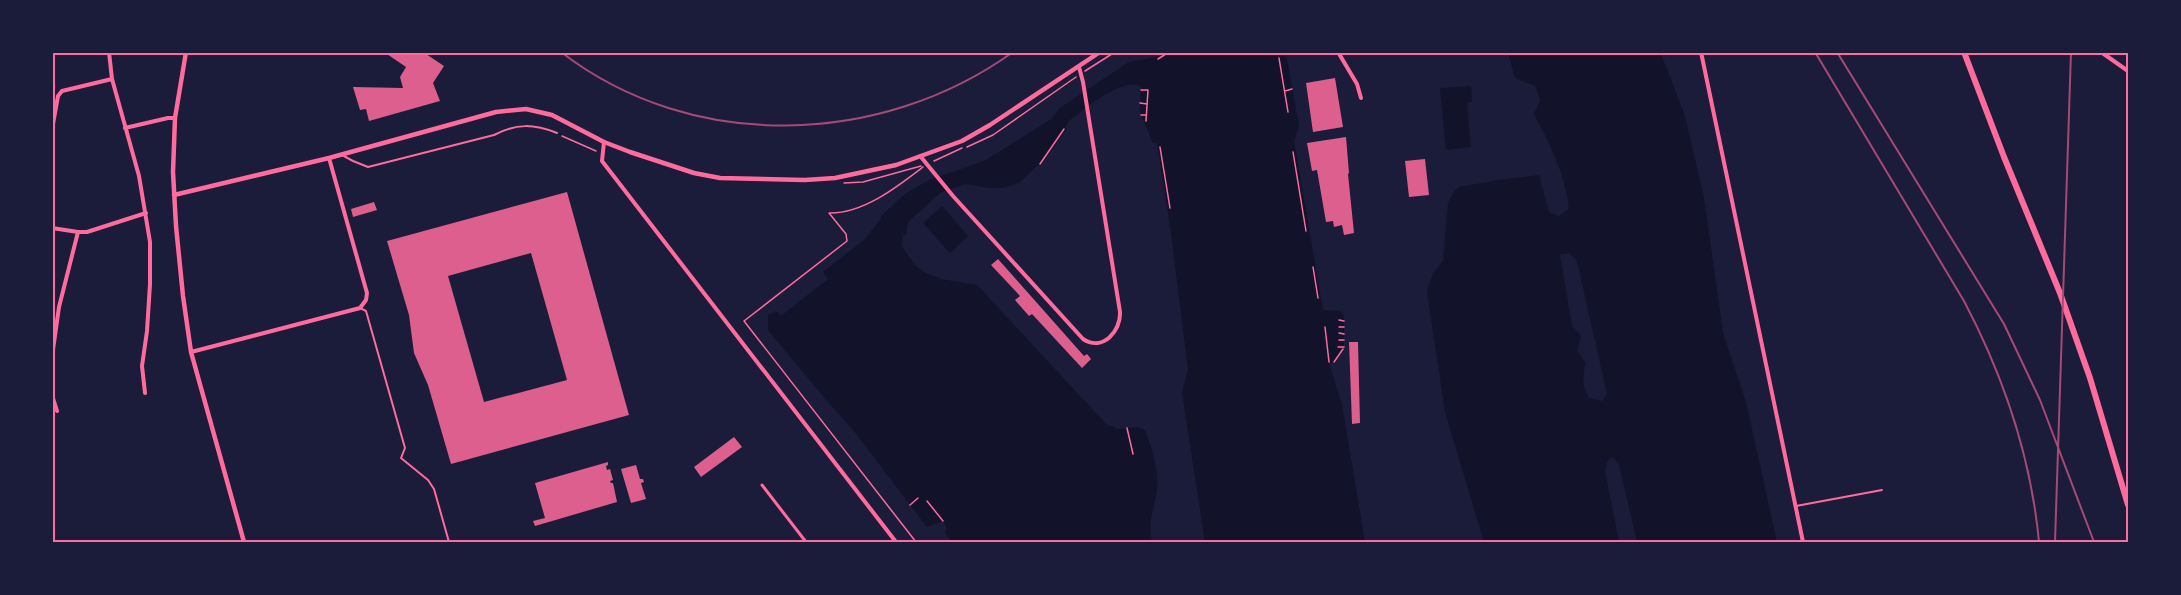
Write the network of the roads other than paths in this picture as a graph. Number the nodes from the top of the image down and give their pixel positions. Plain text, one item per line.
1 (109, 52) edge
2 (186, 52) edge
3 (1100, 52) edge
4 (1338, 52) edge
5 (1701, 52) edge
6 (1964, 52) edge
7 (2101, 53) edge
8 (1079, 67) junction
9 (2128, 71) edge
10 (112, 79) junction
11 (1361, 98) dead end
12 (175, 118) junction
13 (125, 128) junction
14 (52, 130) edge
15 (557, 133) road end
16 (604, 142) junction
17 (341, 155) junction
18 (329, 158) junction
19 (921, 158) junction
20 (174, 195) junction
21 (146, 213) junction
22 (52, 228) edge
23 (78, 232) junction
24 (360, 308) junction
25 (191, 352) junction
26 (52, 357) edge
27 (145, 393) dead end
28 (52, 395) edge
29 (57, 411) dead end
30 (762, 485) dead end
31 (1882, 489) dead end
32 (2128, 505) edge
33 (1796, 506) junction
34 (244, 543) edge
35 (449, 543) edge
36 (806, 543) edge
37 (896, 543) edge
38 (1803, 543) edge

1 - 10 street
2 - 12 street
3 - 8 street
4 - 11 street
5 - 33 street
6 - 32 main road
7 - 9 street
8 - 19 street
8 - 19 street
10 - 13 street
10 - 14 street
12 - 13 street
12 - 20 street
13 - 21 street
15 - 17 lane
16 - 17 street
16 - 19 street
16 - 37 street
17 - 18 street
18 - 20 street
18 - 24 street
20 - 25 street
21 - 23 street
21 - 27 street
22 - 23 street
23 - 26 street
24 - 25 street
24 - 35 lane
25 - 34 street
28 - 29 street
30 - 36 street
31 - 33 lane
33 - 38 street

